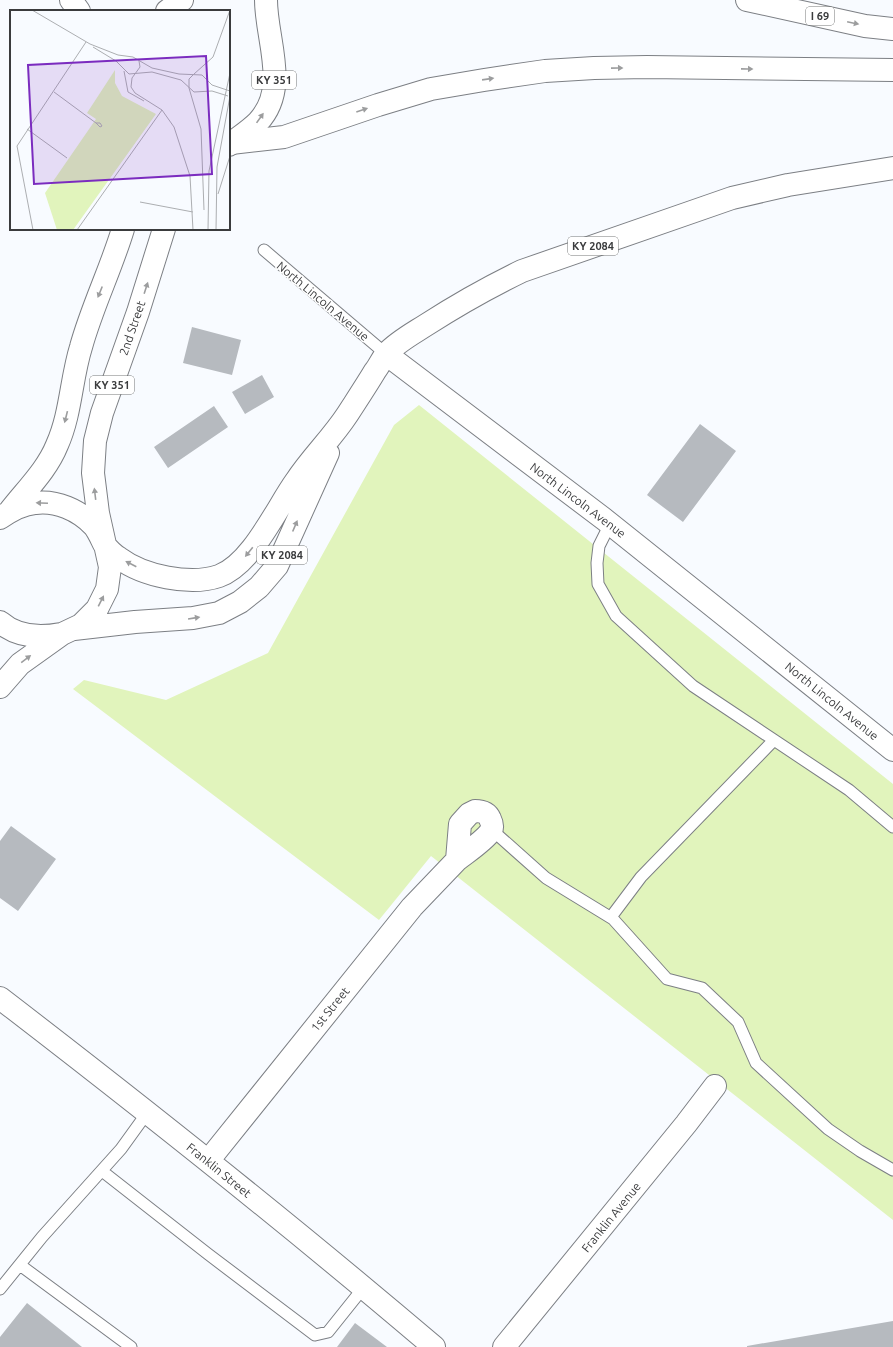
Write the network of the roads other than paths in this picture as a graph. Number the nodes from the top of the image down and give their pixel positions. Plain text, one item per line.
1 (71, 0) edge
2 (182, 0) edge
3 (266, 0) edge
4 (747, 0) edge
5 (78, 10) edge
6 (168, 10) edge
7 (893, 29) edge
8 (893, 70) edge
9 (230, 144) edge
10 (893, 168) edge
11 (123, 230) edge
12 (164, 230) edge
13 (264, 250) dead end
14 (386, 354) junction
15 (345, 418) junction
16 (5, 515) edge
17 (610, 524) junction
18 (106, 546) junction
19 (0, 622) edge
20 (66, 632) junction
21 (0, 687) edge
22 (774, 740) junction
23 (893, 750) edge
24 (893, 827) edge
25 (492, 830) joint
26 (611, 917) junction
27 (0, 998) edge
28 (715, 1086) dead end
29 (147, 1113) junction
30 (208, 1161) junction
31 (102, 1170) junction
32 (893, 1170) edge
33 (20, 1264) junction
34 (364, 1287) junction
35 (0, 1289) edge
36 (131, 1347) edge
37 (434, 1347) edge
38 (504, 1347) edge

1 - 5 main road
2 - 6 main road
9 -> 3 main road, KY 351
4 -> 7 main road, I 69
9 -> 8 main road
10 - 14 main road, KY 2084
11 -> 16 main road, 2nd Street / KY 351
18 -> 12 main road, 2nd Street / KY 351
13 - 14 lane, North Lincoln Avenue
14 - 15 main road, KY 2084
14 - 17 main road, North Lincoln Avenue
15 -> 18 main road, KY 2084
20 -> 15 main road, KY 2084
18 -> 16 main road, 2nd Street
17 - 22 lane
17 - 23 main road, North Lincoln Avenue
20 -> 18 main road, 2nd Street / KY 351
19 - 20 main road, 2nd Street
21 -> 20 main road, 2nd Street / KY 351
22 - 24 lane
22 - 26 lane
25 - 26 lane
25 - 30 main road, 1st Street
26 - 32 lane
27 - 29 main road, Franklin Street
28 - 38 main road, Franklin Avenue
29 - 30 main road, Franklin Street
29 - 31 lane
30 - 34 main road, Franklin Street
31 - 33 lane
31 - 34 lane
33 - 35 lane
33 - 36 lane
34 - 37 main road, Franklin Street

